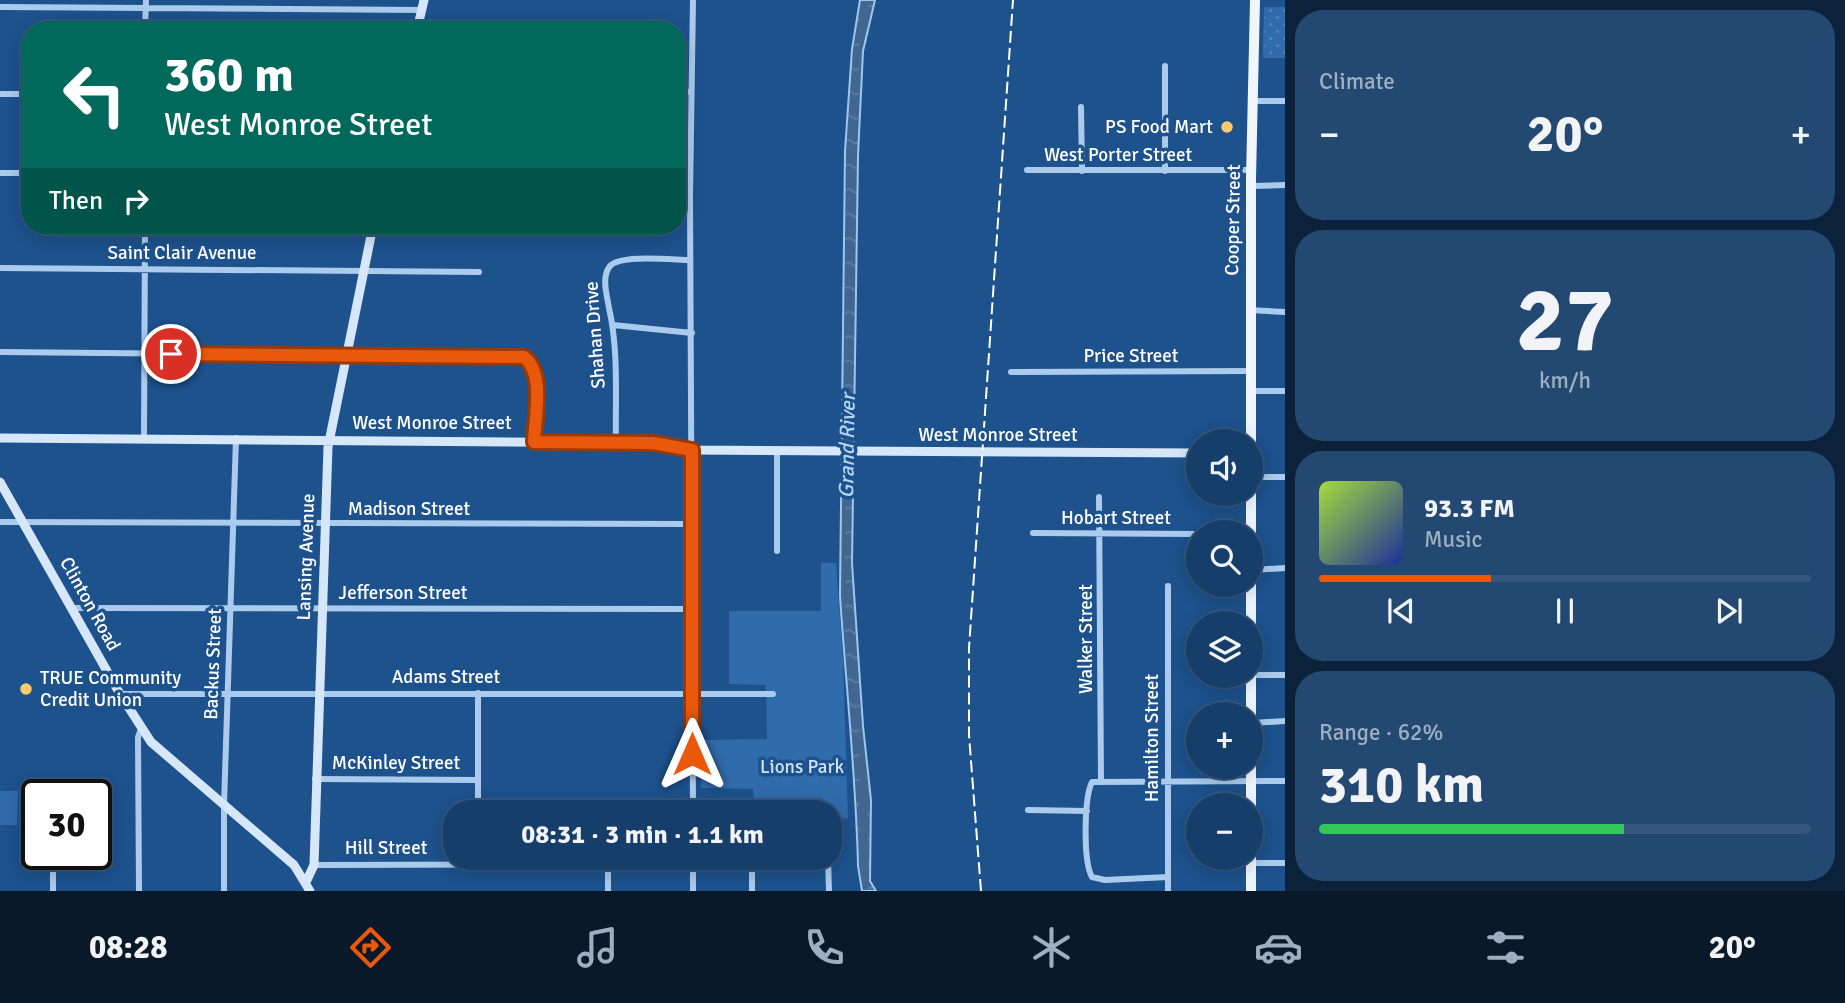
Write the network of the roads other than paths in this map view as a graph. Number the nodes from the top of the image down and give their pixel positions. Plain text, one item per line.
1 (693, 0) edge
2 (1255, 0) edge
3 (146, 4) edge
4 (423, 5) edge
5 (0, 7) edge
6 (1165, 66) dead end
7 (686, 92) edge
8 (690, 92) junction
9 (0, 94) edge
10 (21, 94) edge
11 (1253, 101) junction
12 (1285, 101) edge
13 (1081, 107) dead end
14 (1027, 170) dead end
15 (1165, 170) junction
16 (1251, 170) junction
17 (1082, 171) junction
18 (0, 173) edge
19 (21, 173) edge
20 (1251, 186) junction
21 (1285, 186) edge
22 (686, 195) edge
23 (690, 195) junction
24 (145, 235) edge
25 (371, 235) edge
26 (690, 260) junction
27 (0, 268) edge
28 (144, 269) junction
29 (364, 270) junction
30 (479, 272) dead end
31 (1250, 310) junction
32 (1285, 312) edge
33 (613, 325) junction
34 (692, 333) junction
35 (0, 352) edge
36 (143, 353) junction
37 (345, 355) junction
38 (1251, 371) junction
39 (1010, 372) dead end
40 (1251, 391) junction
41 (1285, 391) edge
42 (1251, 429) edge
43 (0, 438) edge
44 (144, 438) junction
45 (236, 438) junction
46 (330, 440) junction
47 (534, 442) junction
48 (617, 443) junction
49 (692, 450) junction
50 (777, 451) junction
51 (1186, 453) edge
52 (1263, 477) edge
53 (1285, 477) edge
54 (0, 482) edge
55 (1100, 497) dead end
56 (0, 522) edge
57 (24, 522) junction
58 (233, 523) junction
59 (325, 524) junction
60 (691, 524) junction
61 (1033, 533) dead end
62 (1186, 534) edge
63 (1102, 535) junction
64 (777, 551) dead end
65 (1285, 568) edge
66 (1263, 569) edge
67 (1168, 586) dead end
68 (230, 607) junction
69 (72, 608) junction
70 (322, 608) junction
71 (692, 609) junction
72 (1263, 675) edge
73 (1285, 675) edge
74 (227, 693) junction
75 (318, 693) junction
76 (478, 693) junction
77 (120, 694) junction
78 (692, 694) junction
79 (773, 694) dead end
80 (1285, 722) edge
81 (1263, 724) edge
82 (141, 729) junction
83 (315, 779) junction
84 (477, 780) junction
85 (1101, 781) junction
86 (1168, 781) junction
87 (1251, 781) junction
88 (1285, 781) edge
89 (1251, 793) edge
90 (478, 800) edge
91 (693, 800) edge
92 (224, 804) junction
93 (1028, 810) dead end
94 (1087, 811) junction
95 (1263, 861) edge
96 (443, 862) edge
97 (1285, 863) edge
98 (314, 865) junction
99 (53, 870) edge
100 (608, 870) edge
101 (692, 870) edge
102 (752, 870) edge
103 (828, 870) edge
104 (1251, 870) edge
105 (1168, 877) junction
106 (308, 887) edge
107 (53, 891) edge
108 (139, 891) edge
109 (224, 891) edge
110 (608, 891) edge
111 (693, 891) edge
112 (752, 891) edge
113 (829, 891) edge
114 (1168, 891) edge
115 (1251, 891) edge

1 - 8 street
2 - 11 main road, Cooper Street
3 - 4 street
3 - 5 street
6 - 15 street
7 - 8 street
8 - 23 street
9 - 10 street
11 - 12 street
11 - 16 main road, Cooper Street
13 - 17 street
14 - 17 street, West Porter Street
15 - 16 street, West Porter Street
15 - 17 street, West Porter Street
16 - 20 main road, Cooper Street
18 - 19 street
20 - 21 street
20 - 31 main road, Cooper Street
22 - 23 street
23 - 26 street
24 - 28 street
25 - 29 main road, Lansing Avenue
26 - 33 street, Shahan Drive
26 - 34 street
27 - 28 street, Saint Clair Avenue
28 - 29 street, Saint Clair Avenue
28 - 36 street
29 - 30 street, Saint Clair Avenue
29 - 37 main road, Lansing Avenue
31 - 32 street
31 - 38 main road, Cooper Street
33 - 34 street
33 - 48 street, Shahan Drive
34 - 49 street
35 - 36 street
36 - 37 street
36 - 44 street
37 - 46 main road, Lansing Avenue
37 - 47 street
38 - 39 street, Price Street
38 - 40 main road, Cooper Street
40 - 41 street
40 - 42 main road, Cooper Street
43 - 44 main road, West Monroe Street
44 - 45 main road, West Monroe Street
45 - 46 main road, West Monroe Street
45 - 58 street, Backus Street
46 - 47 main road, West Monroe Street
46 - 59 main road, Lansing Avenue
47 - 48 main road, West Monroe Street
48 - 49 main road, West Monroe Street
49 - 50 main road, West Monroe Street
49 - 60 street
50 - 51 main road, West Monroe Street
50 - 64 street
52 - 53 street
54 - 57 main road, Clinton Road
55 - 63 street, Walker Street
56 - 57 street, Madison Street
57 - 58 street, Madison Street
57 - 69 main road, Clinton Road
58 - 59 street, Madison Street
58 - 68 street, Backus Street
59 - 60 street, Madison Street
59 - 70 main road, Lansing Avenue
60 - 71 street
61 - 63 street, Hobart Street
62 - 63 street, Hobart Street
63 - 85 street, Walker Street
65 - 66 street
67 - 86 street, Hamilton Street
68 - 69 street, Jefferson Street
68 - 70 street, Jefferson Street
68 - 74 street, Backus Street
69 - 77 main road, Clinton Road
70 - 71 street, Jefferson Street
70 - 75 main road, Lansing Avenue
71 - 78 street
72 - 73 street
74 - 75 street, Adams Street
74 - 77 street, Adams Street
74 - 92 street, Backus Street
75 - 76 street, Adams Street
75 - 83 main road, Lansing Avenue
76 - 78 street, Adams Street
76 - 84 street
77 - 82 main road, Clinton Road
78 - 79 street, Adams Street
78 - 91 street
80 - 81 street
82 - 92 main road, Clinton Road
82 - 108 street
83 - 84 street, McKinley Street
83 - 98 main road, Lansing Avenue
84 - 90 street
85 - 86 street
85 - 94 street
86 - 87 street
86 - 105 street, Hamilton Street
87 - 88 street
87 - 89 main road
92 - 106 main road, Clinton Road
92 - 109 street, Backus Street
93 - 94 street
94 - 105 street
95 - 97 street
96 - 98 street, Hill Street
98 - 106 main road, Lansing Avenue
99 - 107 street
100 - 110 street
101 - 111 street
102 - 112 street
103 - 113 street
104 - 115 main road
105 - 114 street, Hamilton Street

